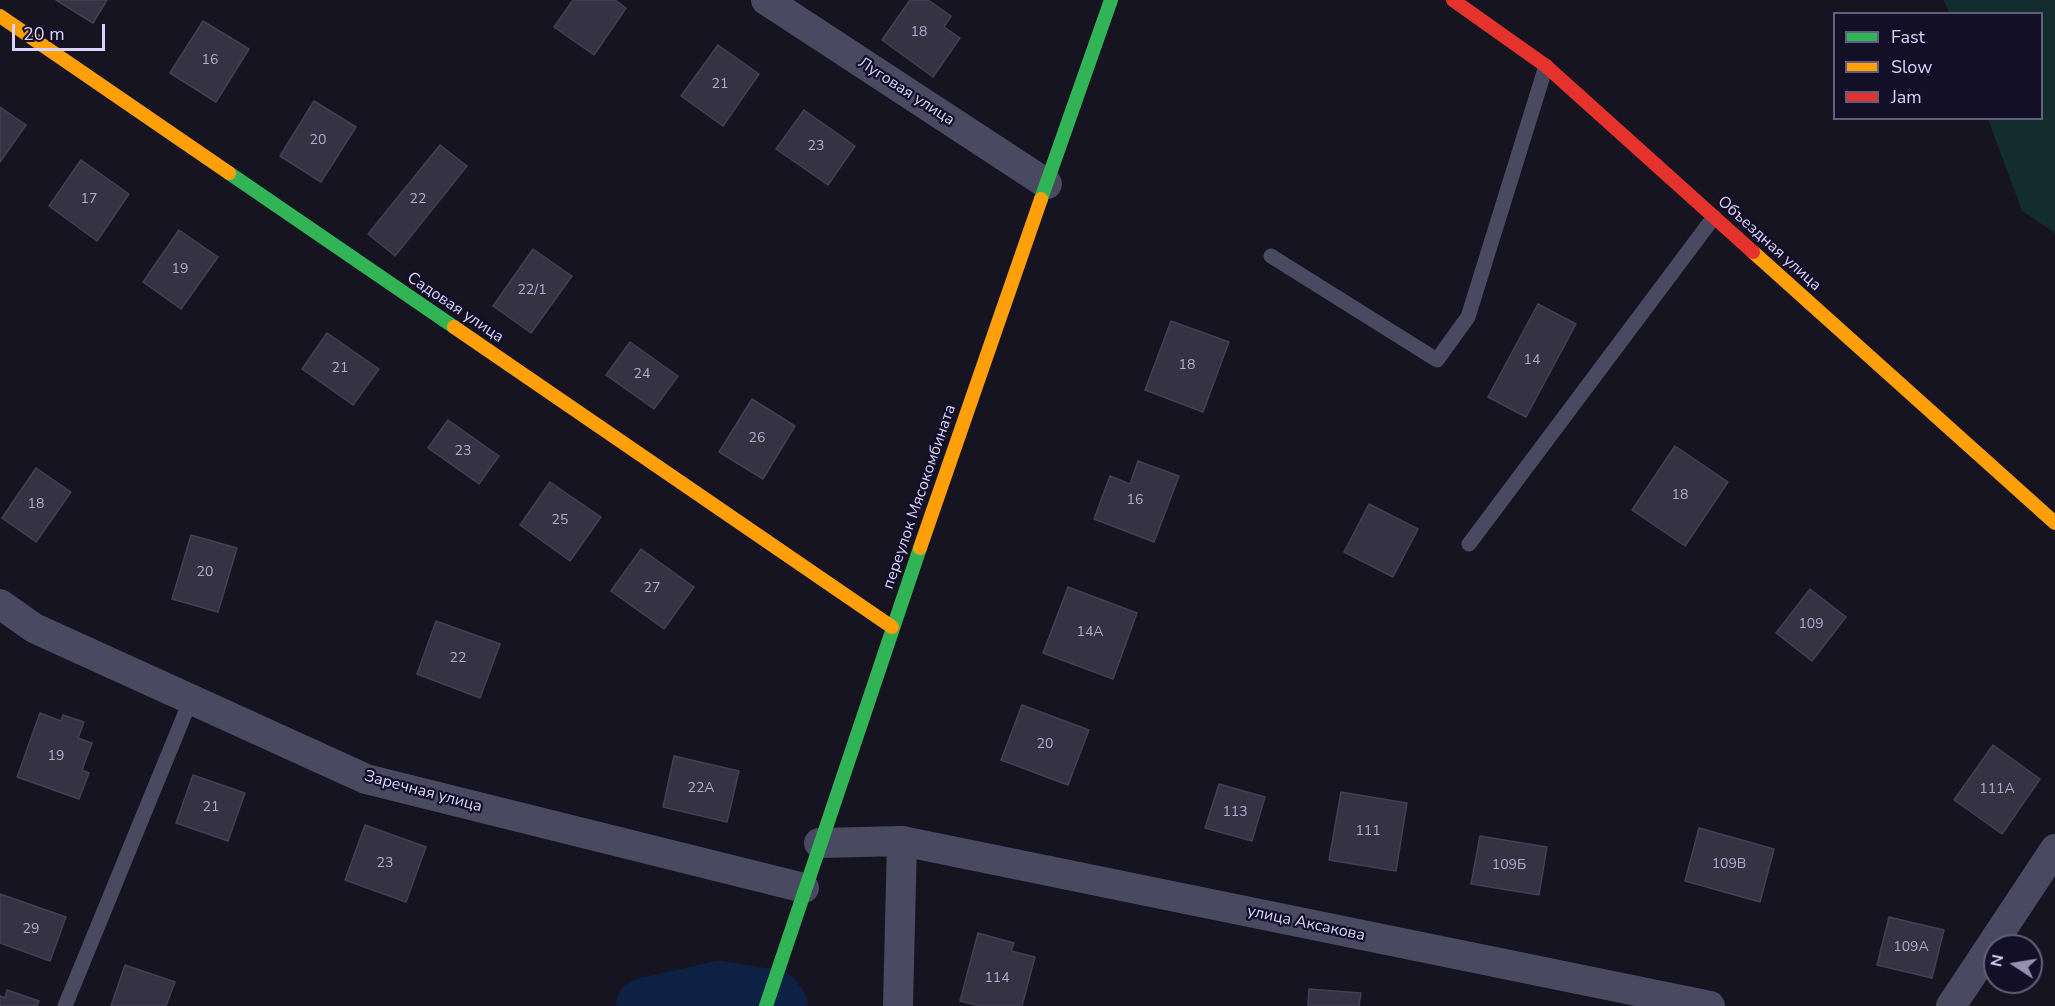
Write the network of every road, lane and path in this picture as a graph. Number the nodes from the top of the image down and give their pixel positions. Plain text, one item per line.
1 (766, 0) edge
2 (1111, 0) edge
3 (1453, 0) edge
4 (0, 16) edge
5 (1546, 66) junction
6 (1047, 184) junction
7 (1714, 217) junction
8 (1271, 255) dead end
9 (2055, 523) edge
10 (1469, 544) dead end
11 (0, 604) edge
12 (892, 627) junction
13 (191, 699) junction
14 (902, 841) junction
15 (819, 843) junction
16 (2055, 849) edge
17 (804, 888) junction
18 (65, 1006) edge
19 (766, 1006) edge
20 (898, 1006) edge
21 (1710, 1006) edge
22 (1951, 1006) edge

1 - 6 street, Луговая улица
2 - 6 street, переулок Мясокомбината
3 - 5 street, Объездная улица
4 - 12 street, Садовая улица
5 - 7 street, Объездная улица
5 - 8 lane
6 - 12 street, переулок Мясокомбината
7 - 9 street, Объездная улица
7 - 10 lane
11 - 13 street, Заречная улица
12 - 15 street, переулок Мясокомбината
13 - 17 street, Заречная улица
13 - 18 lane
14 - 15 street, улица Аксакова
14 - 20 street
14 - 21 street, улица Аксакова
15 - 17 street, переулок Мясокомбината
16 - 22 street
17 - 19 street, переулок Мясокомбината

